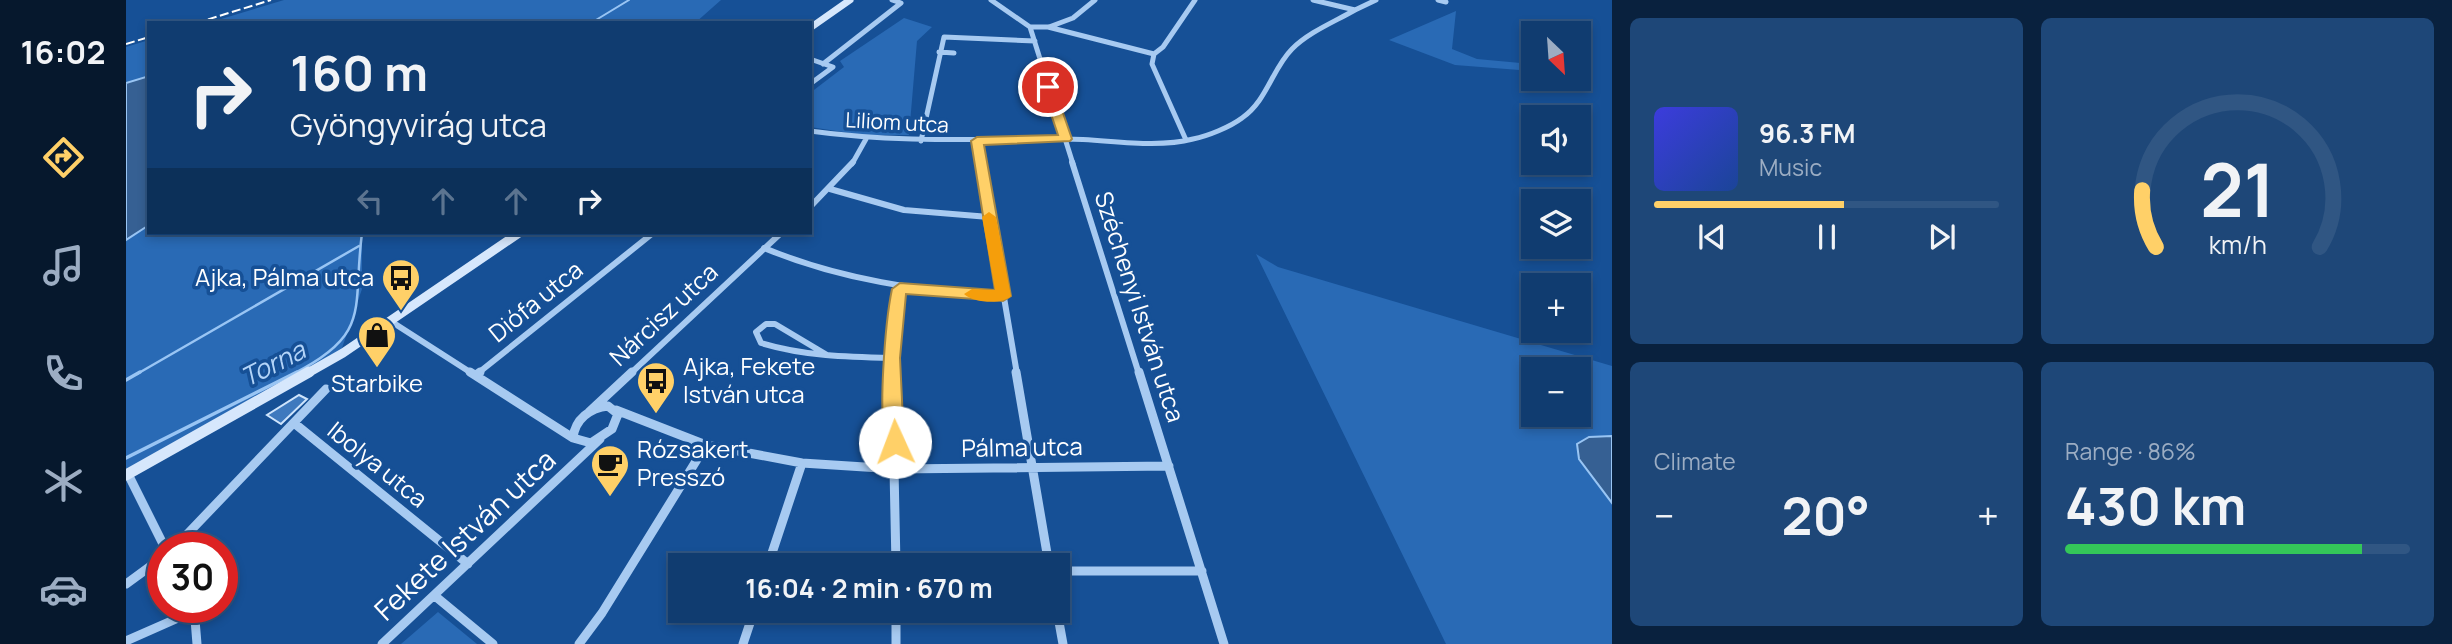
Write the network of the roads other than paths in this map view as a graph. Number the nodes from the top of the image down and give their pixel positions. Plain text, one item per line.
1 (850, 0) edge
2 (892, 0) edge
3 (991, 0) edge
4 (1096, 0) edge
5 (1195, 0) edge
6 (1313, 0) edge
7 (1376, 0) edge
8 (1438, 0) edge
9 (1446, 2) dead end
10 (1355, 10) junction
11 (812, 27) edge
12 (1030, 27) junction
13 (1048, 27) junction
14 (1035, 41) junction
15 (939, 52) junction
16 (954, 54) dead end
17 (1154, 54) junction
18 (812, 60) edge
19 (824, 64) junction
20 (812, 83) edge
21 (812, 131) edge
22 (866, 139) junction
23 (1066, 139) junction
24 (1186, 140) junction
25 (921, 141) junction
26 (977, 141) junction
27 (830, 189) junction
28 (812, 204) edge
29 (989, 217) junction
30 (516, 235) edge
31 (651, 235) edge
32 (779, 235) edge
33 (764, 248) junction
34 (900, 289) junction
35 (1003, 296) junction
36 (392, 322) junction
37 (827, 355) junction
38 (892, 358) junction
39 (476, 375) junction
40 (326, 390) dead end
41 (604, 401) junction
42 (617, 414) junction
43 (294, 423) junction
44 (576, 424) junction
45 (558, 428) junction
46 (573, 438) junction
47 (600, 439) junction
48 (585, 444) junction
49 (706, 445) junction
50 (579, 459) junction
51 (802, 464) junction
52 (1169, 466) junction
53 (1032, 467) junction
54 (896, 469) junction
55 (127, 475) edge
56 (156, 532) edge
57 (189, 532) edge
58 (772, 553) edge
59 (896, 553) edge
60 (1047, 553) edge
61 (468, 564) junction
62 (147, 569) edge
63 (1070, 571) edge
64 (1202, 571) junction
65 (126, 584) edge
66 (435, 596) junction
67 (164, 623) edge
68 (195, 623) edge
69 (750, 623) edge
70 (896, 623) edge
71 (1059, 623) edge
72 (126, 641) edge
73 (197, 644) edge
74 (382, 644) edge
75 (493, 644) edge
76 (579, 644) edge
77 (743, 644) edge
78 (896, 644) edge
79 (1063, 644) edge
80 (1224, 644) edge

1 - 11 main road
2 - 19 street
3 - 12 street
4 - 13 street
5 - 17 street
6 - 10 street
7 - 10 street, Liliom utca
8 - 9 street
10 - 24 street, Liliom utca
12 - 13 street
12 - 14 street, Széchenyi István utca
13 - 17 street
14 - 15 street
14 - 23 street, Széchenyi István utca
15 - 16 street
15 - 25 street
17 - 24 street
18 - 19 street
19 - 20 street
21 - 22 street, Liliom utca
22 - 25 street, Liliom utca
22 - 27 street
23 - 24 street, Liliom utca
23 - 26 street, Liliom utca
23 - 52 street, Széchenyi István utca
25 - 26 street, Liliom utca
26 - 29 street
27 - 28 street
27 - 29 street
29 - 35 street
30 - 36 main road
31 - 39 street, Diófa utca
32 - 33 street, Nárcisz utca
33 - 34 street
33 - 41 street, Nárcisz utca
34 - 35 street
34 - 38 street
35 - 53 street
36 - 39 street
36 - 55 main road
37 - 37 street
37 - 38 street
38 - 54 street
39 - 45 street
40 - 43 street
41 - 42 street, Pálma utca
41 - 44 street
42 - 47 street
42 - 49 street, Pálma utca
43 - 57 street
43 - 61 street, Ibolya utca
44 - 45 street
44 - 46 street
45 - 46 street
46 - 48 street
47 - 48 street
47 - 50 street, Fekete István utca
48 - 50 street, Fekete István utca
49 - 51 street, Pálma utca
49 - 76 street
50 - 61 street, Fekete István utca
51 - 54 street, Pálma utca
51 - 58 street
52 - 53 street, Pálma utca
52 - 64 street, Széchenyi István utca
53 - 54 street, Pálma utca
53 - 60 street
54 - 59 street
55 - 56 street
61 - 66 street, Fekete István utca
62 - 65 street
63 - 64 street
64 - 80 street, Széchenyi István utca
66 - 74 street, Fekete István utca
66 - 75 street
67 - 72 street
68 - 73 street
69 - 77 street
70 - 78 street
71 - 79 street

